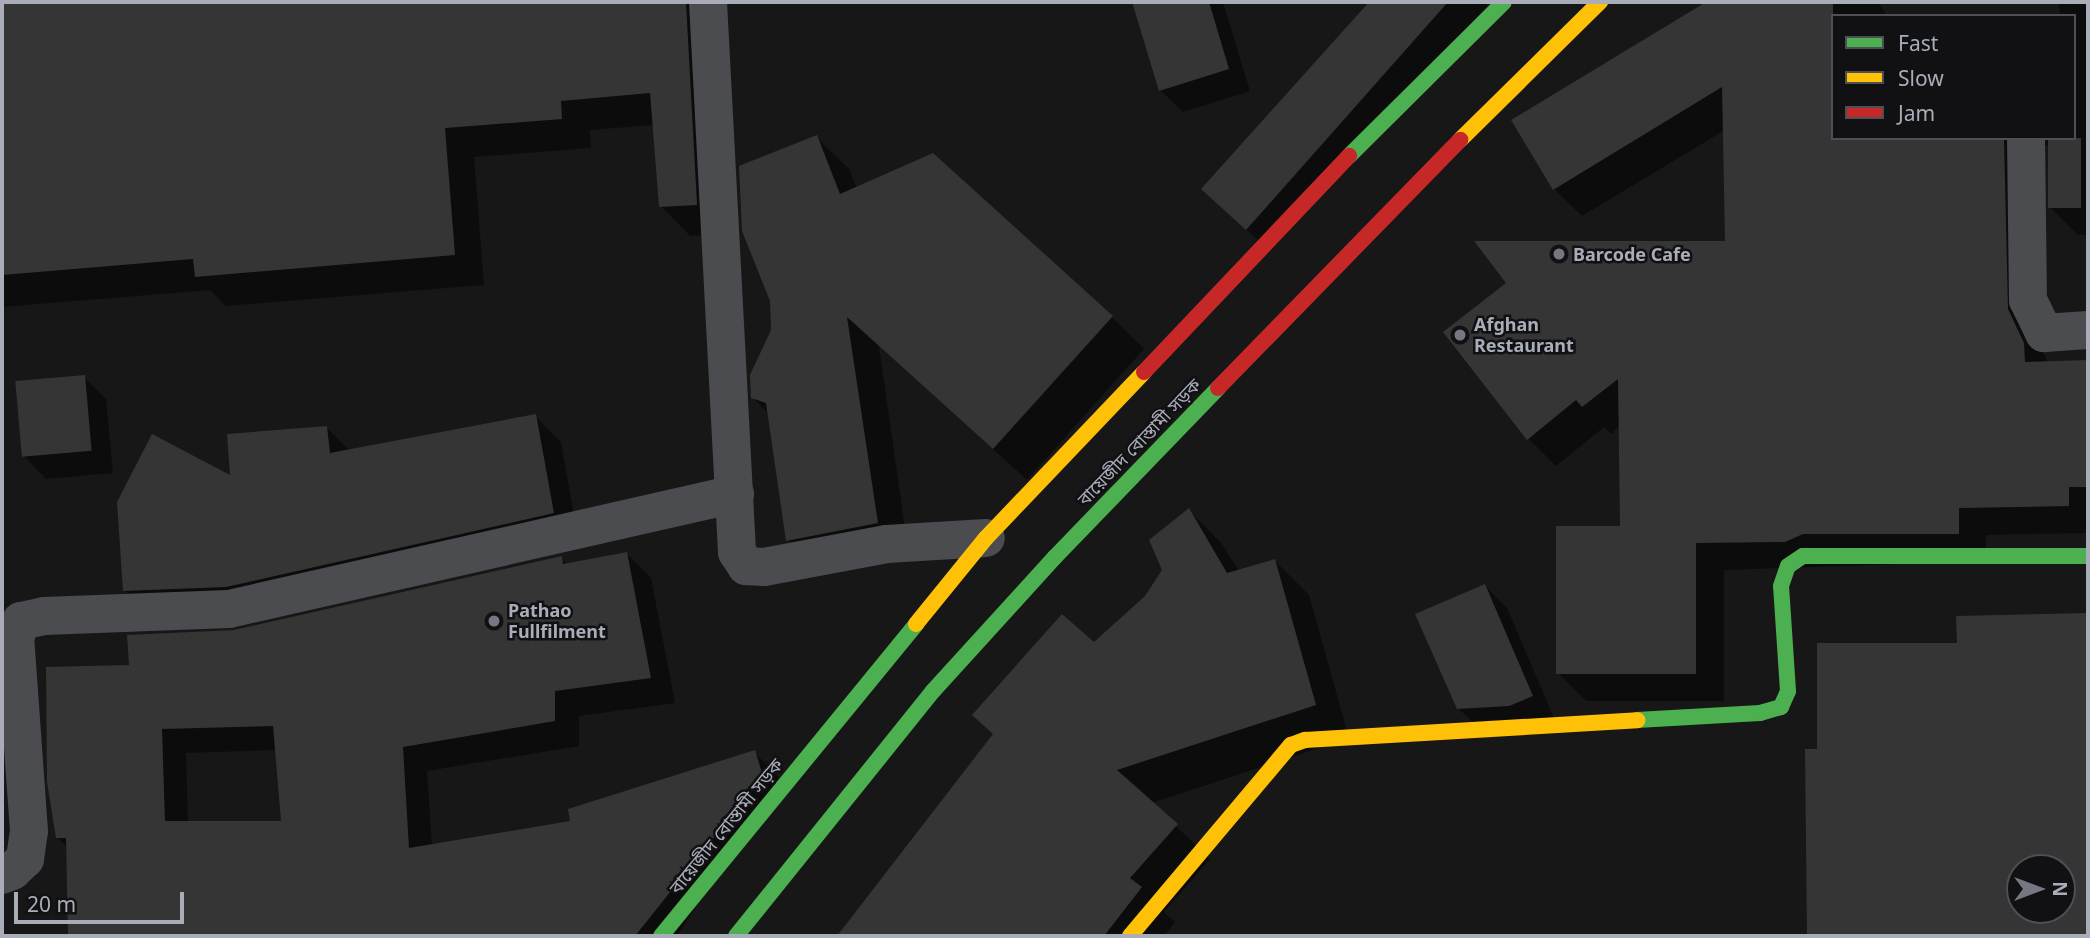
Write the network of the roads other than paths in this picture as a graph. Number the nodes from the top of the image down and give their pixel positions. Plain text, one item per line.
1 (708, 2) edge
2 (1504, 2) edge
3 (1600, 2) edge
4 (2026, 140) edge
5 (2088, 330) edge
6 (735, 494) junction
7 (986, 538) junction
8 (2088, 556) edge
9 (2, 875) edge
10 (661, 936) edge
11 (736, 936) edge
12 (1130, 936) edge

1 - 6 street
2 - 7 main road, বায়েজীদ বোস্তামী সড়ক
3 - 11 main road, বায়েজীদ বোস্তামী সড়ক
4 - 5 street
6 - 7 street
6 - 9 street
7 - 10 main road, বায়েজীদ বোস্তামী সড়ক
8 - 12 main road

